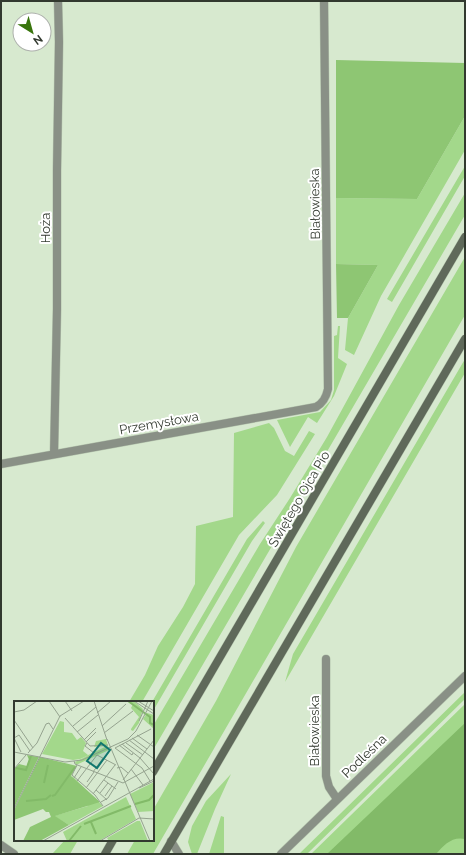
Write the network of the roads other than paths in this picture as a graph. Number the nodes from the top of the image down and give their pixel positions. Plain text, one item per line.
1 (58, 1) edge
2 (324, 1) edge
3 (465, 237) edge
4 (465, 339) edge
5 (321, 404) joint
6 (54, 454) junction
7 (1, 464) edge
8 (326, 659) dead end
9 (465, 676) edge
10 (154, 770) edge
11 (337, 799) junction
12 (112, 841) edge
13 (171, 841) junction
14 (1, 846) edge
15 (14, 854) edge
16 (105, 854) edge
17 (164, 854) edge
18 (179, 854) edge
19 (281, 854) edge

1 - 6 street, Hoża
2 - 5 street, Białowieska
3 - 10 main road, Świętego Ojca Pio
4 - 13 main road
5 - 6 street, Przemysłowa
6 - 7 street, Przemysłowa
8 - 11 street, Białowieska
9 - 11 street, Podleśna
11 - 19 street, Podleśna
12 - 16 main road
13 - 17 main road
13 - 18 street
14 - 15 street

